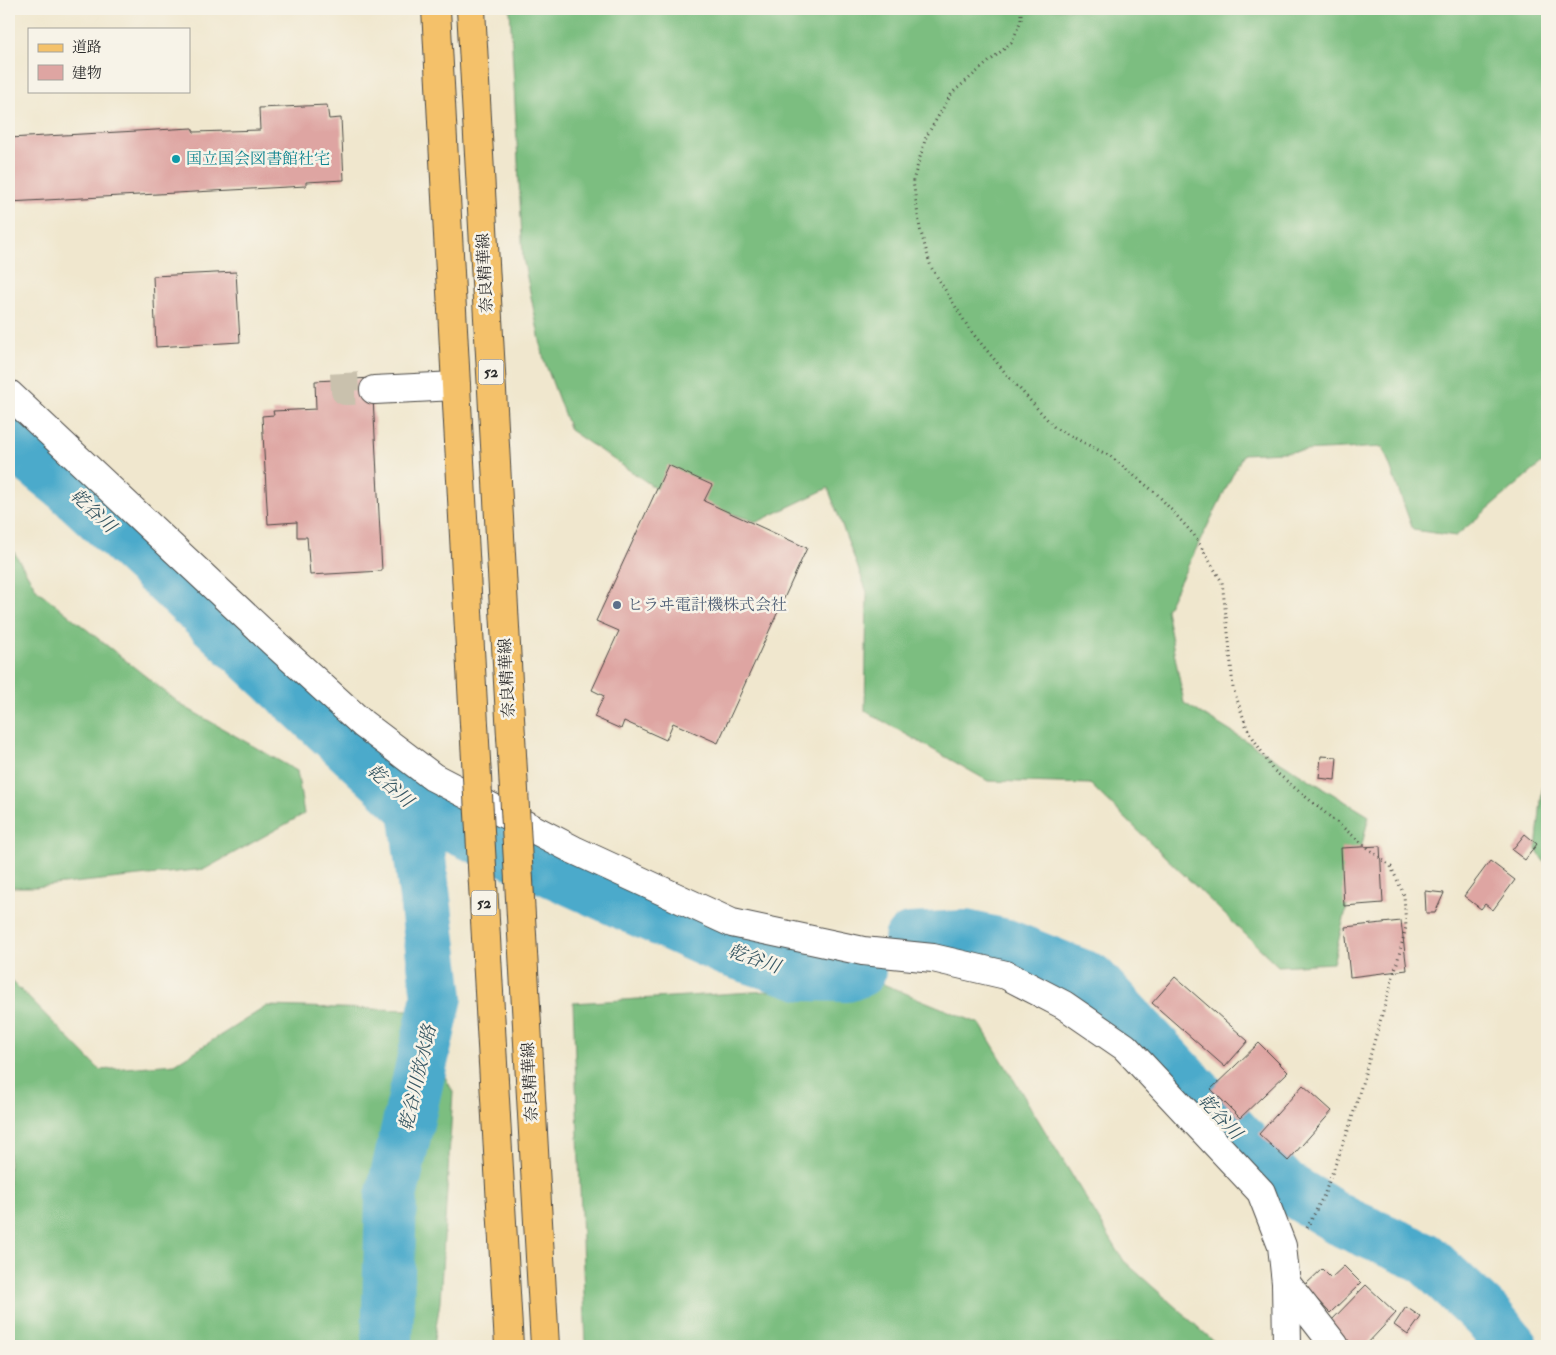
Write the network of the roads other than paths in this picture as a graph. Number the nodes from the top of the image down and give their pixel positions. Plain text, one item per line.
1 (436, 9) edge
2 (471, 9) edge
3 (456, 386) junction
4 (374, 390) tunnel mouth
5 (9, 394) edge
6 (1286, 1283) junction
7 (508, 1346) edge
8 (545, 1346) edge
9 (1287, 1346) edge
10 (1335, 1346) edge

1 - 3 main road, 52
2 - 8 main road, 奈良精華線 / 52, bridge
3 - 4 street
3 - 7 main road, 52, bridge
5 - 6 street
6 - 9 street
6 - 10 street

